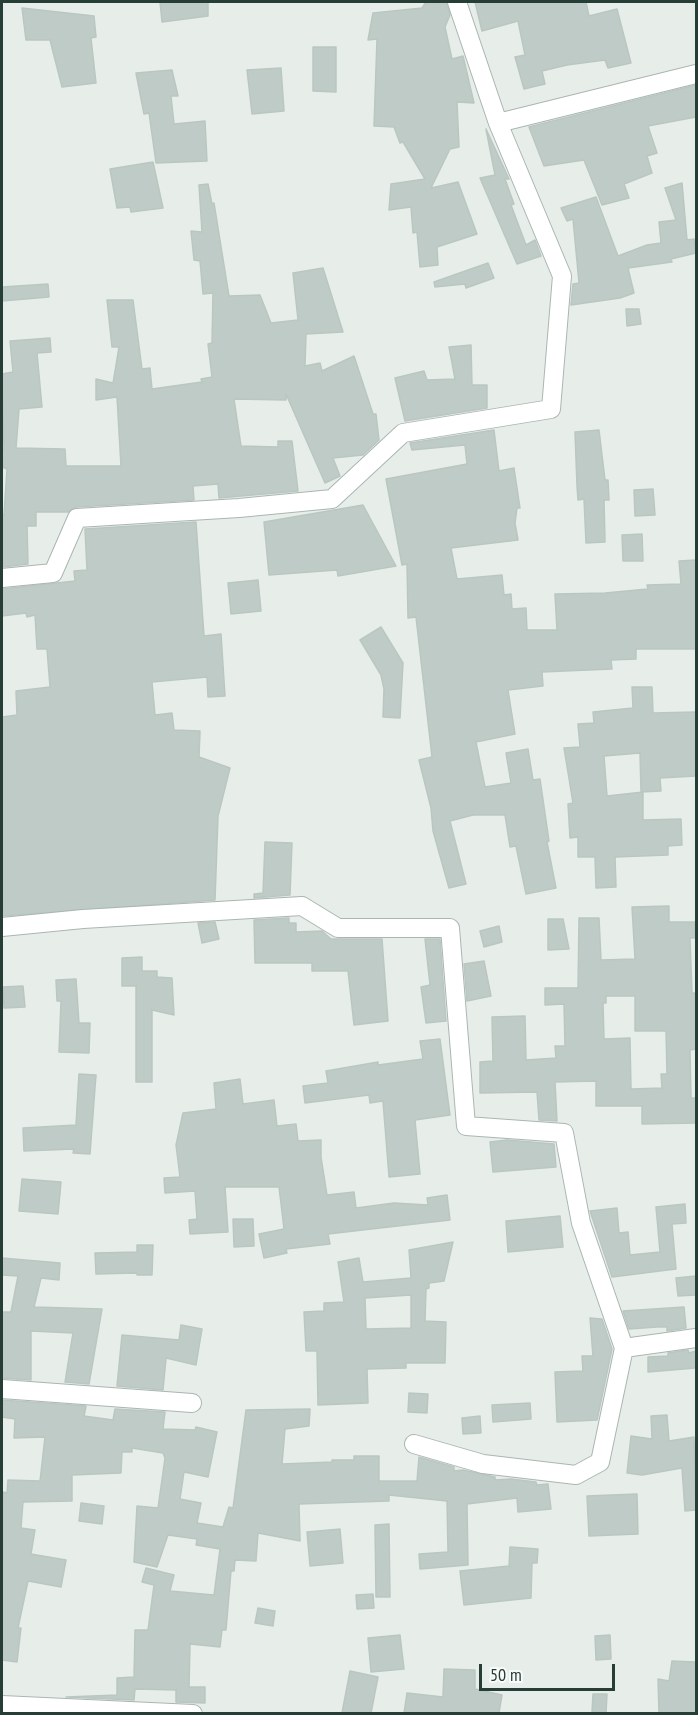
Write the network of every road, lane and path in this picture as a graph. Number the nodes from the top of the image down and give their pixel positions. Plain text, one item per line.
1 (457, 2) edge
2 (696, 74) edge
3 (498, 123) junction
4 (2, 578) edge
5 (2, 927) edge
6 (696, 1338) edge
7 (624, 1348) junction
8 (2, 1389) edge
9 (192, 1403) dead end
10 (414, 1444) dead end
11 (2, 1706) edge
12 (194, 1713) edge

1 - 3 street
2 - 3 street
3 - 4 street
5 - 7 street
6 - 7 street
7 - 10 street
8 - 9 street
11 - 12 street

